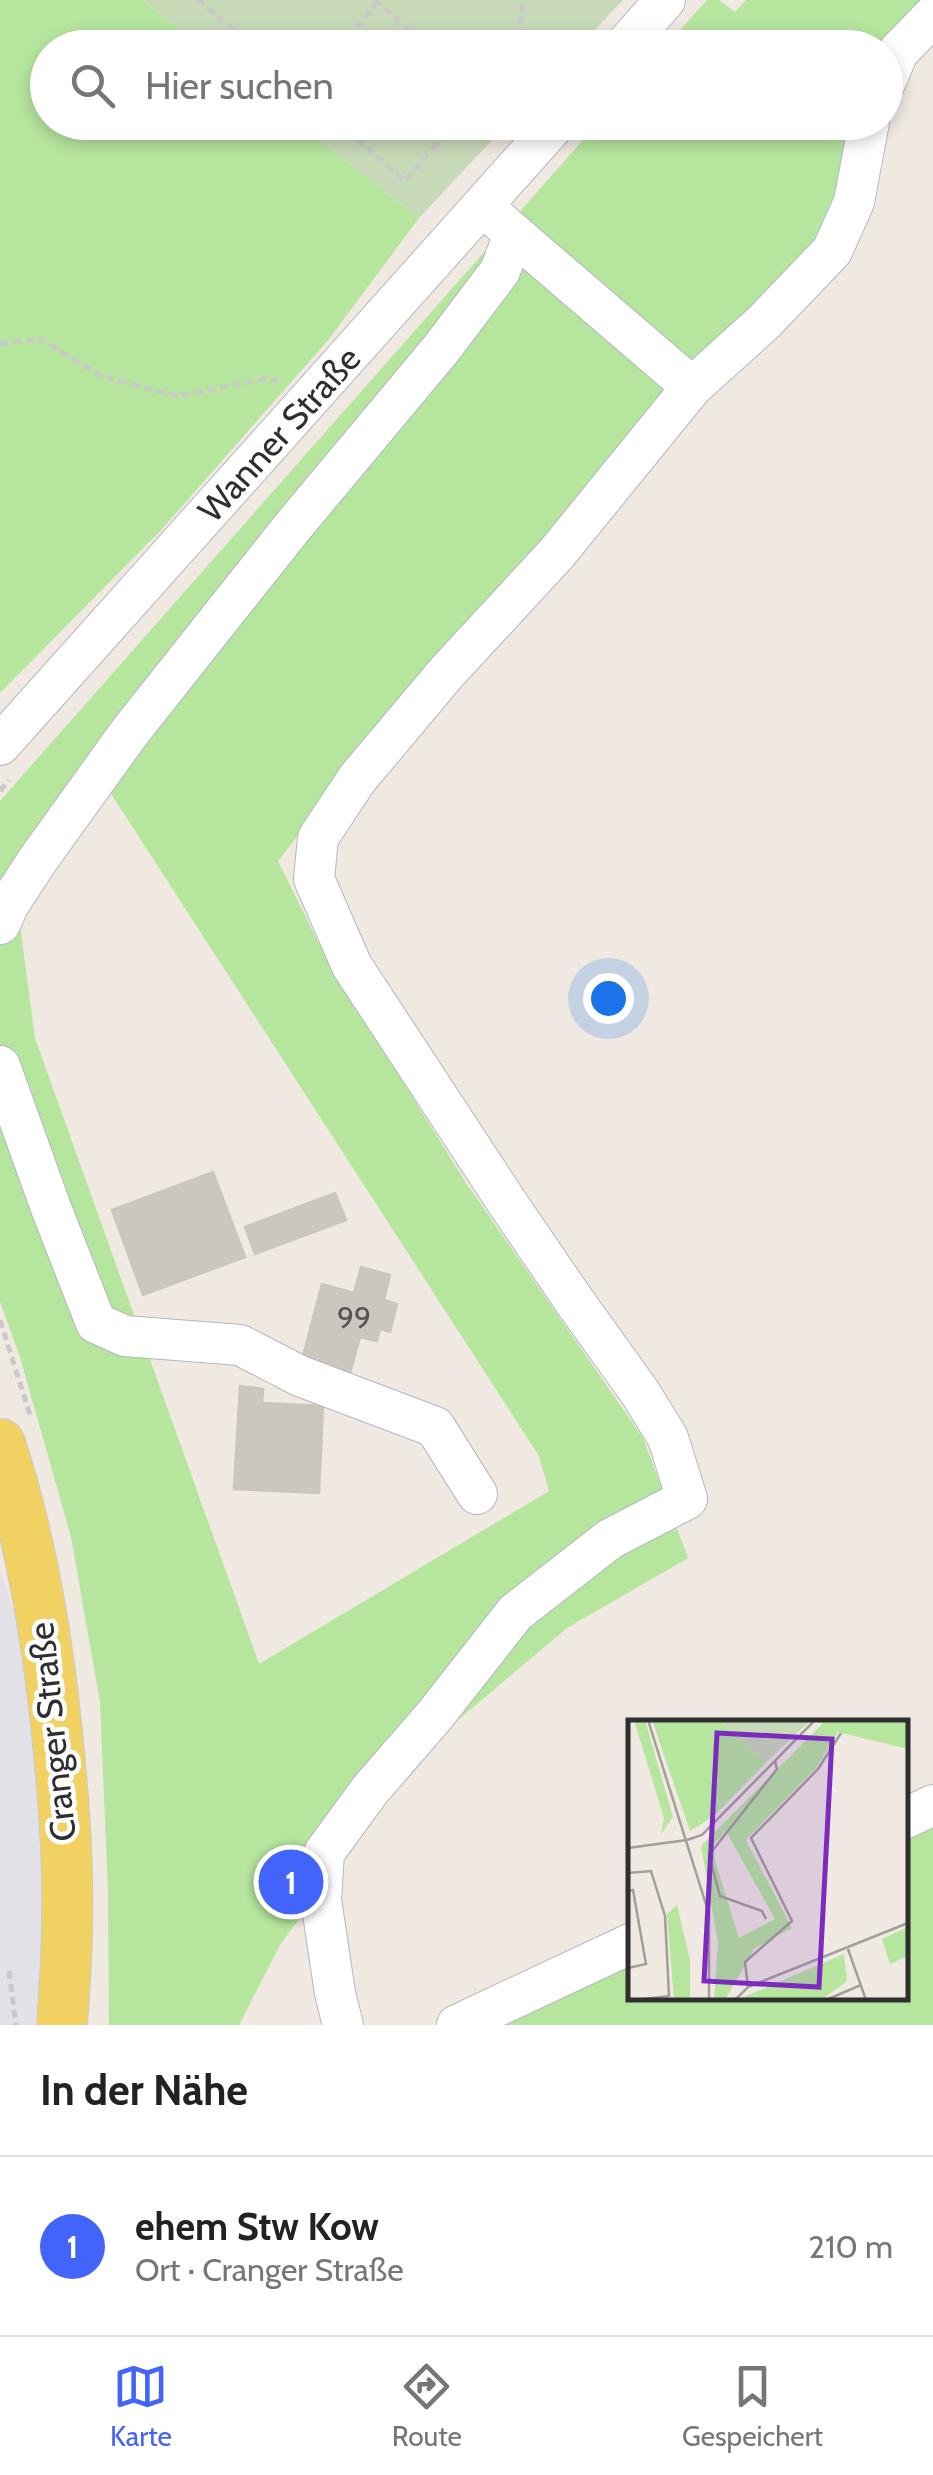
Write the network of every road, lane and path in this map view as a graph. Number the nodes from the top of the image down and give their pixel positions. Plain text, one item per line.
1 (198, 0) edge
2 (522, 0) edge
3 (665, 0) edge
4 (377, 1) edge
5 (933, 16) edge
6 (233, 30) edge
7 (355, 30) edge
8 (408, 30) edge
9 (517, 30) edge
10 (639, 30) edge
11 (903, 47) edge
12 (358, 140) edge
13 (440, 140) edge
14 (541, 140) edge
15 (866, 140) edge
16 (483, 206) junction
17 (514, 234) junction
18 (0, 343) edge
19 (692, 387) junction
20 (317, 391) junction
21 (0, 745) edge
22 (0, 924) edge
23 (0, 1066) edge
24 (0, 1444) edge
25 (477, 1494) dead end
26 (933, 1806) edge
27 (908, 1817) edge
28 (628, 1945) edge
29 (9, 1971) dead end
30 (16, 2025) edge
31 (62, 2025) edge
32 (343, 2025) edge
33 (458, 2025) edge

1 - 6 path
2 - 9 path
3 - 10 street
4 - 7 path
4 - 8 path
5 - 11 street
12 - 13 path
14 - 16 street, Wanner Straße
15 - 19 street
16 - 17 street
16 - 20 street, Wanner Straße
17 - 19 street
17 - 22 street
18 - 20 path
19 - 32 street
20 - 21 street, Wanner Straße
23 - 25 street
24 - 31 main road, Cranger Straße
26 - 27 street
28 - 33 street
29 - 30 path

